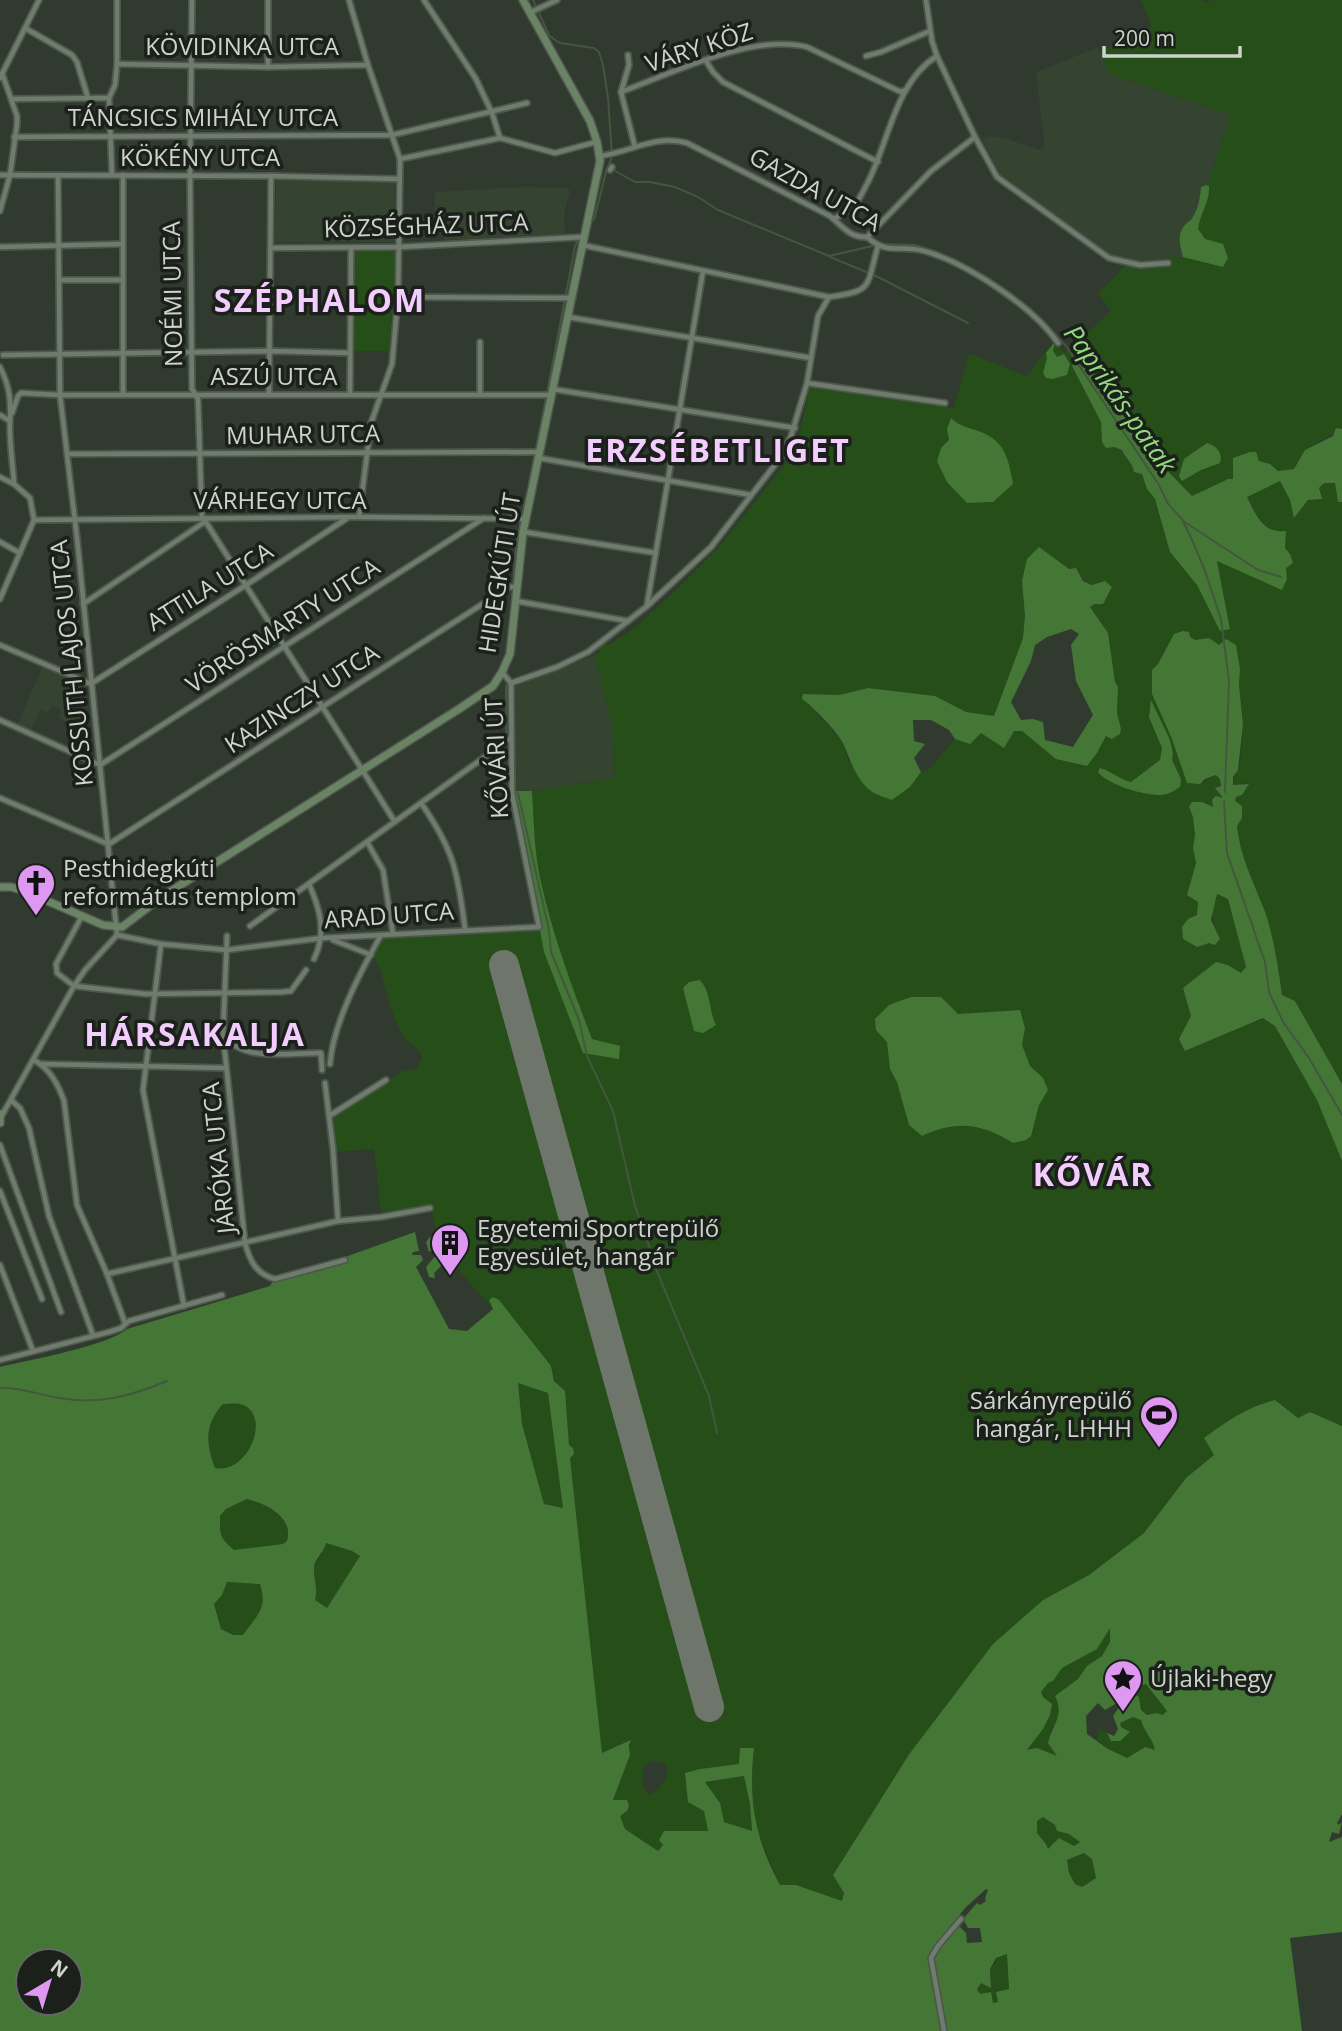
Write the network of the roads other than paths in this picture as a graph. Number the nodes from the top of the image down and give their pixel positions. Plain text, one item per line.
1 (39, 0) edge
2 (117, 0) edge
3 (192, 0) edge
4 (268, 0) edge
5 (349, 0) edge
6 (424, 0) edge
7 (523, 0) edge
8 (556, 0) edge
9 (926, 0) edge
10 (531, 12) junction
11 (25, 28) junction
12 (930, 31) junction
13 (628, 55) dead end
14 (866, 56) dead end
15 (937, 56) junction
16 (706, 61) junction
17 (117, 64) junction
18 (368, 65) junction
19 (192, 66) junction
20 (268, 67) junction
21 (1, 74) edge
22 (905, 90) junction
23 (621, 92) junction
24 (88, 98) junction
25 (109, 98) junction
26 (12, 99) junction
27 (527, 103) dead end
28 (492, 113) junction
29 (392, 135) junction
30 (111, 136) junction
31 (191, 136) junction
32 (14, 137) junction
33 (975, 137) junction
34 (500, 138) junction
35 (597, 142) junction
36 (635, 147) junction
37 (600, 156) junction
38 (400, 159) junction
39 (878, 162) junction
40 (0, 175) edge
41 (10, 175) junction
42 (112, 175) junction
43 (123, 175) junction
44 (190, 175) junction
45 (58, 176) junction
46 (271, 176) junction
47 (400, 179) junction
48 (0, 211) edge
49 (834, 219) junction
50 (867, 237) junction
51 (582, 241) junction
52 (122, 244) junction
53 (876, 245) junction
54 (57, 246) junction
55 (0, 247) edge
56 (400, 247) junction
57 (271, 248) junction
58 (351, 248) junction
59 (1168, 263) dead end
60 (702, 271) junction
61 (59, 280) junction
62 (121, 280) junction
63 (398, 298) junction
64 (568, 298) junction
65 (829, 298) junction
66 (567, 317) junction
67 (692, 337) junction
68 (480, 342) dead end
69 (1058, 343) dead end
70 (270, 351) junction
71 (191, 352) junction
72 (122, 353) junction
73 (349, 353) junction
74 (59, 354) junction
75 (3, 355) dead end
76 (811, 358) junction
77 (0, 368) edge
78 (807, 383) junction
79 (122, 394) junction
80 (195, 394) junction
81 (350, 394) junction
82 (549, 394) junction
83 (60, 395) junction
84 (269, 395) junction
85 (379, 395) junction
86 (480, 395) junction
87 (945, 403) dead end
88 (680, 410) junction
89 (12, 414) junction
90 (0, 415) edge
91 (10, 421) junction
92 (795, 428) junction
93 (367, 452) junction
94 (201, 453) junction
95 (537, 453) junction
96 (68, 454) junction
97 (0, 477) edge
98 (668, 482) junction
99 (14, 484) junction
100 (751, 495) junction
101 (359, 517) junction
102 (485, 517) junction
103 (347, 518) junction
104 (74, 519) junction
105 (523, 519) junction
106 (34, 520) junction
107 (204, 520) junction
108 (523, 532) junction
109 (0, 542) edge
110 (20, 553) junction
111 (656, 553) junction
112 (246, 585) junction
113 (514, 587) junction
114 (0, 599) edge
115 (515, 601) junction
116 (83, 604) junction
117 (646, 607) junction
118 (628, 621) junction
119 (0, 645) edge
120 (285, 646) junction
121 (502, 672) junction
122 (511, 683) junction
123 (91, 684) junction
124 (323, 707) junction
125 (0, 720) edge
126 (512, 737) junction
127 (100, 765) junction
128 (363, 770) junction
129 (0, 798) edge
130 (421, 803) junction
131 (395, 822) junction
132 (367, 842) junction
133 (109, 844) junction
134 (309, 884) junction
135 (2, 885) edge
136 (82, 916) junction
137 (250, 926) dead end
138 (539, 927) joint
139 (466, 929) junction
140 (118, 932) junction
141 (381, 934) junction
142 (393, 934) junction
143 (227, 936) dead end
144 (322, 938) junction
145 (329, 938) junction
146 (162, 944) junction
147 (227, 950) junction
148 (371, 955) junction
149 (314, 959) dead end
150 (306, 970) dead end
151 (74, 986) junction
152 (225, 992) junction
153 (155, 994) junction
154 (223, 1035) junction
155 (34, 1060) junction
156 (41, 1064) junction
157 (330, 1064) dead end
158 (144, 1066) junction
159 (226, 1068) junction
160 (322, 1070) dead end
161 (386, 1080) dead end
162 (325, 1083) dead end
163 (12, 1101) junction
164 (0, 1116) edge
165 (329, 1116) junction
166 (0, 1124) edge
167 (0, 1145) edge
168 (0, 1191) edge
169 (430, 1208) dead end
170 (338, 1221) junction
171 (246, 1243) junction
172 (175, 1258) junction
173 (345, 1260) dead end
174 (0, 1265) edge
175 (107, 1274) junction
176 (222, 1295) dead end
177 (42, 1299) dead end
178 (184, 1306) junction
179 (61, 1312) dead end
180 (125, 1323) junction
181 (93, 1335) junction
182 (33, 1351) junction
183 (0, 1360) edge
184 (961, 1919) dead end
185 (944, 2031) edge

1 - 11 street
2 - 17 street
3 - 19 street, NOÉMI UTCA
4 - 20 street
5 - 18 street
6 - 28 street
7 - 10 main road, HIDEGKÚTI ÚT
8 - 10 street
9 - 12 street
10 - 35 main road, HIDEGKÚTI ÚT
11 - 21 street
11 - 24 street
12 - 14 street
12 - 15 street
13 - 23 street
15 - 22 street
15 - 33 street
16 - 22 street, VÁRY KÖZ
16 - 23 street, VÁRY KÖZ
16 - 39 street
17 - 19 street, KÖVIDINKA UTCA
17 - 25 street
18 - 20 street, KÖVIDINKA UTCA
18 - 29 street
19 - 20 street, KÖVIDINKA UTCA
19 - 31 street, NOÉMI UTCA
21 - 26 street
22 - 39 street
23 - 36 street
24 - 25 street
24 - 26 street
25 - 30 street
26 - 32 street
27 - 28 street, TÁNCSICS MIHÁLY UTCA
28 - 29 street, TÁNCSICS MIHÁLY UTCA
28 - 34 street
29 - 31 street, TÁNCSICS MIHÁLY UTCA
29 - 38 street
30 - 31 street, TÁNCSICS MIHÁLY UTCA
30 - 32 street, TÁNCSICS MIHÁLY UTCA
30 - 42 street
31 - 44 street, NOÉMI UTCA
32 - 41 street
33 - 50 street
33 - 59 street
34 - 35 street
34 - 38 street
35 - 37 main road, HIDEGKÚTI ÚT
36 - 37 street, GAZDA UTCA
36 - 49 street, GAZDA UTCA
37 - 51 main road, HIDEGKÚTI ÚT
38 - 47 street
39 - 49 street
40 - 41 street, KÖKÉNY UTCA
41 - 45 street, KÖKÉNY UTCA
41 - 48 street
42 - 43 street, KÖKÉNY UTCA
42 - 45 street, KÖKÉNY UTCA
43 - 44 street, KÖKÉNY UTCA
43 - 52 street
44 - 46 street, KÖKÉNY UTCA
44 - 71 street, NOÉMI UTCA
45 - 54 street, KOSSUTH LAJOS UTCA
46 - 47 street, KÖKÉNY UTCA
46 - 57 street
47 - 56 street
49 - 50 street, GAZDA UTCA
50 - 53 street, GAZDA UTCA
51 - 56 street, KÖZSÉGHÁZ UTCA
51 - 60 street, KÖZSÉGHÁZ UTCA
51 - 64 main road, HIDEGKÚTI ÚT
52 - 54 street
52 - 62 street
53 - 65 street
53 - 69 street, GAZDA UTCA
54 - 55 street
54 - 61 street, KOSSUTH LAJOS UTCA
56 - 58 street, KÖZSÉGHÁZ UTCA
56 - 63 street
57 - 58 street, KÖZSÉGHÁZ UTCA
57 - 70 street
58 - 73 street
60 - 65 street, KÖZSÉGHÁZ UTCA
60 - 67 street
61 - 62 street
61 - 74 street, KOSSUTH LAJOS UTCA
62 - 72 street
63 - 64 street
63 - 85 street
64 - 66 main road, HIDEGKÚTI ÚT
65 - 76 street
66 - 67 street
66 - 82 main road, HIDEGKÚTI ÚT
67 - 76 street
67 - 88 street
68 - 86 street
70 - 71 street
70 - 73 street
70 - 84 street
71 - 72 street
71 - 80 street, NOÉMI UTCA
72 - 74 street
72 - 79 street
73 - 81 street
74 - 75 street
74 - 83 street, KOSSUTH LAJOS UTCA
76 - 78 street
77 - 89 street
78 - 87 street
78 - 92 street
79 - 80 street, ASZÚ UTCA
79 - 83 street, ASZÚ UTCA
80 - 84 street, ASZÚ UTCA
80 - 94 street, NOÉMI UTCA
81 - 84 street, ASZÚ UTCA
81 - 85 street, ASZÚ UTCA
82 - 86 street, ASZÚ UTCA
82 - 88 street, ASZÚ UTCA
82 - 95 main road, HIDEGKÚTI ÚT
83 - 89 street, ASZÚ UTCA
83 - 96 street, KOSSUTH LAJOS UTCA
85 - 86 street, ASZÚ UTCA
85 - 93 street
88 - 92 street, ASZÚ UTCA
88 - 98 street
89 - 91 street
90 - 91 street
91 - 99 street
92 - 100 street
93 - 94 street, MUHAR UTCA
93 - 95 street, MUHAR UTCA
93 - 101 street
94 - 96 street, MUHAR UTCA
94 - 107 street, NOÉMI UTCA
95 - 98 street, MUHAR UTCA
95 - 105 main road, HIDEGKÚTI ÚT
96 - 104 street, KOSSUTH LAJOS UTCA
97 - 99 street
98 - 100 street, MUHAR UTCA
98 - 111 street
99 - 106 street
100 - 117 street
101 - 102 street, VÁRHEGY UTCA
101 - 103 street, VÁRHEGY UTCA
102 - 105 street, VÁRHEGY UTCA
102 - 120 street, VÖRÖSMARTY UTCA
103 - 107 street, VÁRHEGY UTCA
103 - 112 street, ATTILA UTCA
104 - 106 street, VÁRHEGY UTCA
104 - 107 street, VÁRHEGY UTCA
104 - 116 street, KOSSUTH LAJOS UTCA
105 - 108 main road, HIDEGKÚTI ÚT
106 - 110 street
107 - 112 street
107 - 116 street
108 - 111 street
108 - 113 main road, HIDEGKÚTI ÚT
109 - 110 street
110 - 114 street
111 - 117 street
112 - 120 street
112 - 123 street, ATTILA UTCA
113 - 115 main road, HIDEGKÚTI ÚT
113 - 124 street, KAZINCZY UTCA
115 - 118 street
115 - 121 main road, HIDEGKÚTI ÚT
116 - 123 street, KOSSUTH LAJOS UTCA
117 - 118 street
118 - 122 street
119 - 123 street
120 - 124 street
120 - 127 street, VÖRÖSMARTY UTCA
121 - 122 street, KŐVÁRI ÚT
121 - 128 main road, HIDEGKÚTI ÚT
122 - 126 street, KŐVÁRI ÚT
123 - 127 street, KOSSUTH LAJOS UTCA
124 - 128 street
124 - 133 street, KAZINCZY UTCA
125 - 127 street
126 - 130 street
126 - 138 street, KŐVÁRI ÚT
127 - 133 street, KOSSUTH LAJOS UTCA
128 - 131 street
128 - 140 main road, HIDEGKÚTI ÚT
129 - 133 street
130 - 131 street
130 - 139 street
131 - 132 street
132 - 134 street
132 - 142 street
133 - 140 street, KOSSUTH LAJOS UTCA
134 - 137 street
134 - 144 street
135 - 136 main road
136 - 140 main road
136 - 151 street
138 - 139 street, ARAD UTCA
139 - 142 street, ARAD UTCA
140 - 146 street, ARAD UTCA
140 - 151 street
141 - 142 street, ARAD UTCA
141 - 145 street, ARAD UTCA
141 - 148 street
143 - 147 street, JÁRÓKA UTCA
144 - 145 street, ARAD UTCA
144 - 147 street, ARAD UTCA
144 - 149 street
145 - 148 street
146 - 147 street, ARAD UTCA
146 - 153 street
147 - 152 street, JÁRÓKA UTCA
148 - 157 street
150 - 152 street
151 - 153 street
151 - 155 street
152 - 153 street
152 - 154 street, JÁRÓKA UTCA
153 - 158 street
154 - 159 street, JÁRÓKA UTCA
154 - 160 street
155 - 156 street
155 - 163 street
156 - 158 street
156 - 175 street
158 - 159 street
158 - 172 street
159 - 171 street, JÁRÓKA UTCA
161 - 165 street
162 - 165 street
163 - 164 street
163 - 181 street
164 - 166 main road
165 - 170 street
167 - 179 street
168 - 177 street
169 - 170 street
170 - 171 street
171 - 172 street
171 - 173 street, JÁRÓKA UTCA
172 - 175 street
172 - 178 street
174 - 182 street
175 - 180 street
176 - 178 street
178 - 180 street
180 - 181 street
181 - 182 street
182 - 183 street
184 - 185 street

